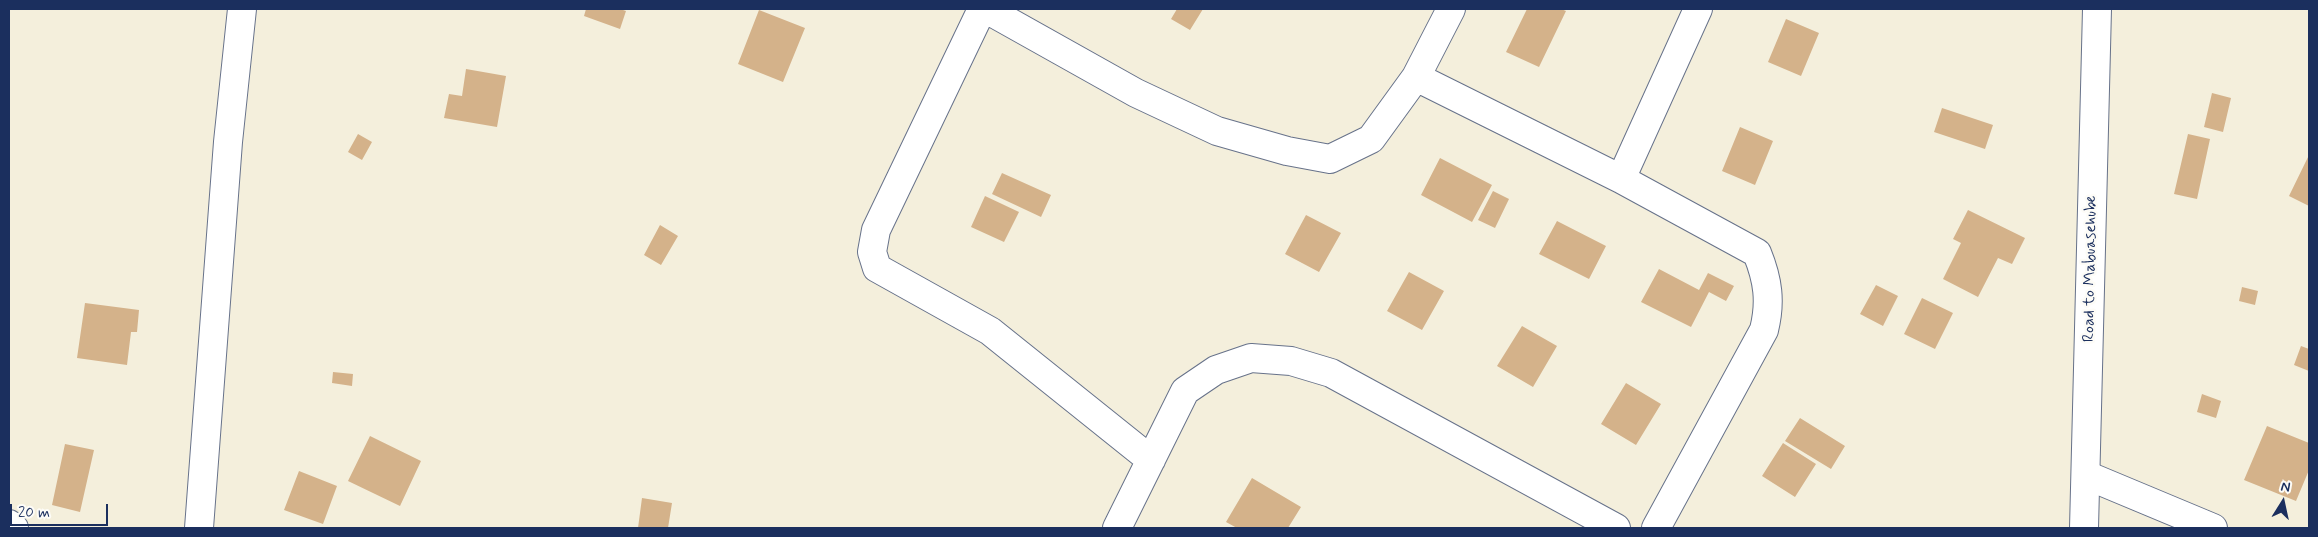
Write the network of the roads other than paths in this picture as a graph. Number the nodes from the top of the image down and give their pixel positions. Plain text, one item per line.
1 (242, 9) edge
2 (982, 9) edge
3 (986, 9) edge
4 (1451, 9) edge
5 (1698, 9) edge
6 (2097, 9) edge
7 (1416, 77) junction
8 (1621, 179) junction
9 (1151, 460) junction
10 (2086, 475) junction
11 (9, 524) edge
12 (14, 528) edge
13 (199, 528) edge
14 (1117, 528) edge
15 (1616, 528) edge
16 (1656, 528) edge
17 (2084, 528) edge
18 (2213, 528) edge

1 - 13 street
2 - 9 street
3 - 7 street
4 - 7 street
5 - 8 street
6 - 10 street, Road to Mabuasehube
7 - 8 street
8 - 16 street
9 - 14 street
9 - 15 street
10 - 17 street, Road to Mabuasehube
10 - 18 street
11 - 12 street

